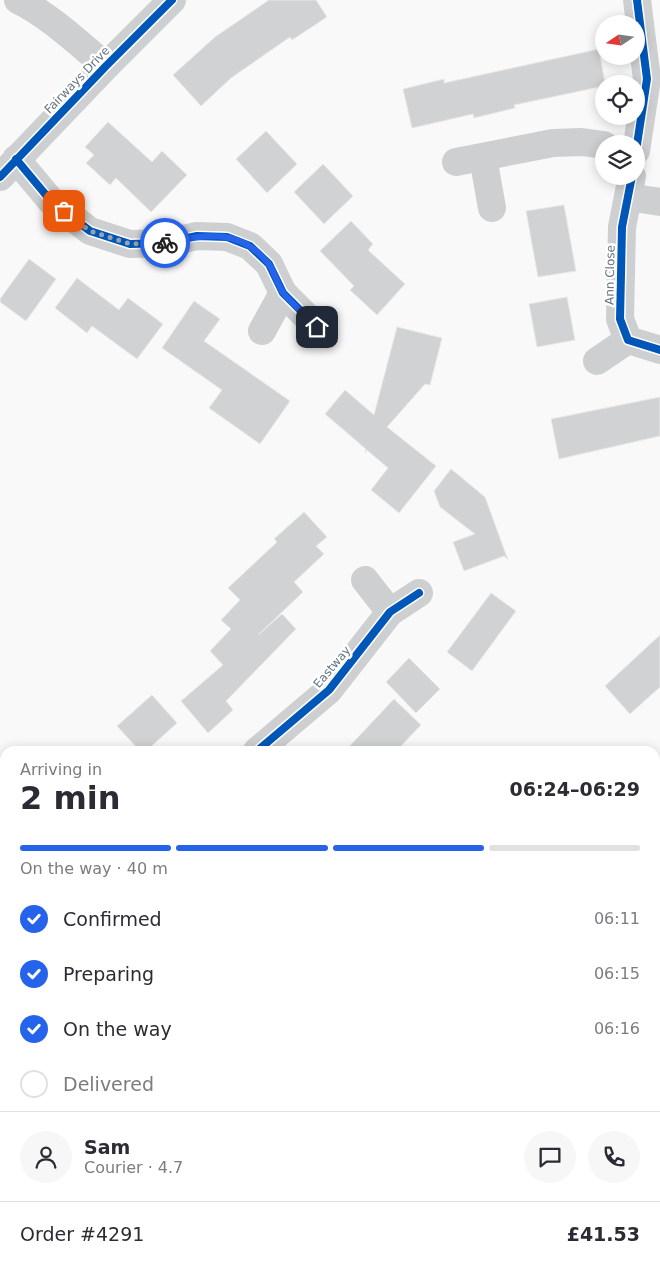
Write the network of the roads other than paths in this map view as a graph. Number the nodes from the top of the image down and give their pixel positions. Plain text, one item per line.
1 (18, 0) edge
2 (172, 0) edge
3 (637, 0) edge
4 (106, 66) junction
5 (638, 135) edge
6 (595, 144) edge
7 (483, 157) junction
8 (456, 162) dead end
9 (8, 168) edge
10 (630, 186) edge
11 (660, 202) edge
12 (492, 208) dead end
13 (283, 293) junction
14 (317, 327) dead end
15 (262, 331) dead end
16 (628, 340) junction
17 (660, 350) edge
18 (597, 361) dead end
19 (365, 580) dead end
20 (419, 593) dead end
21 (390, 612) junction
22 (263, 746) edge

1 - 4 street
2 - 4 street, Fairways Drive
3 - 5 street
4 - 9 street, Fairways Drive
6 - 7 street
7 - 8 street
7 - 12 street
9 - 13 street
10 - 11 street
10 - 16 street, Ann Close
13 - 14 street
13 - 15 street
16 - 17 street
16 - 18 street
19 - 21 street
20 - 21 street, Eastway
21 - 22 street, Eastway

